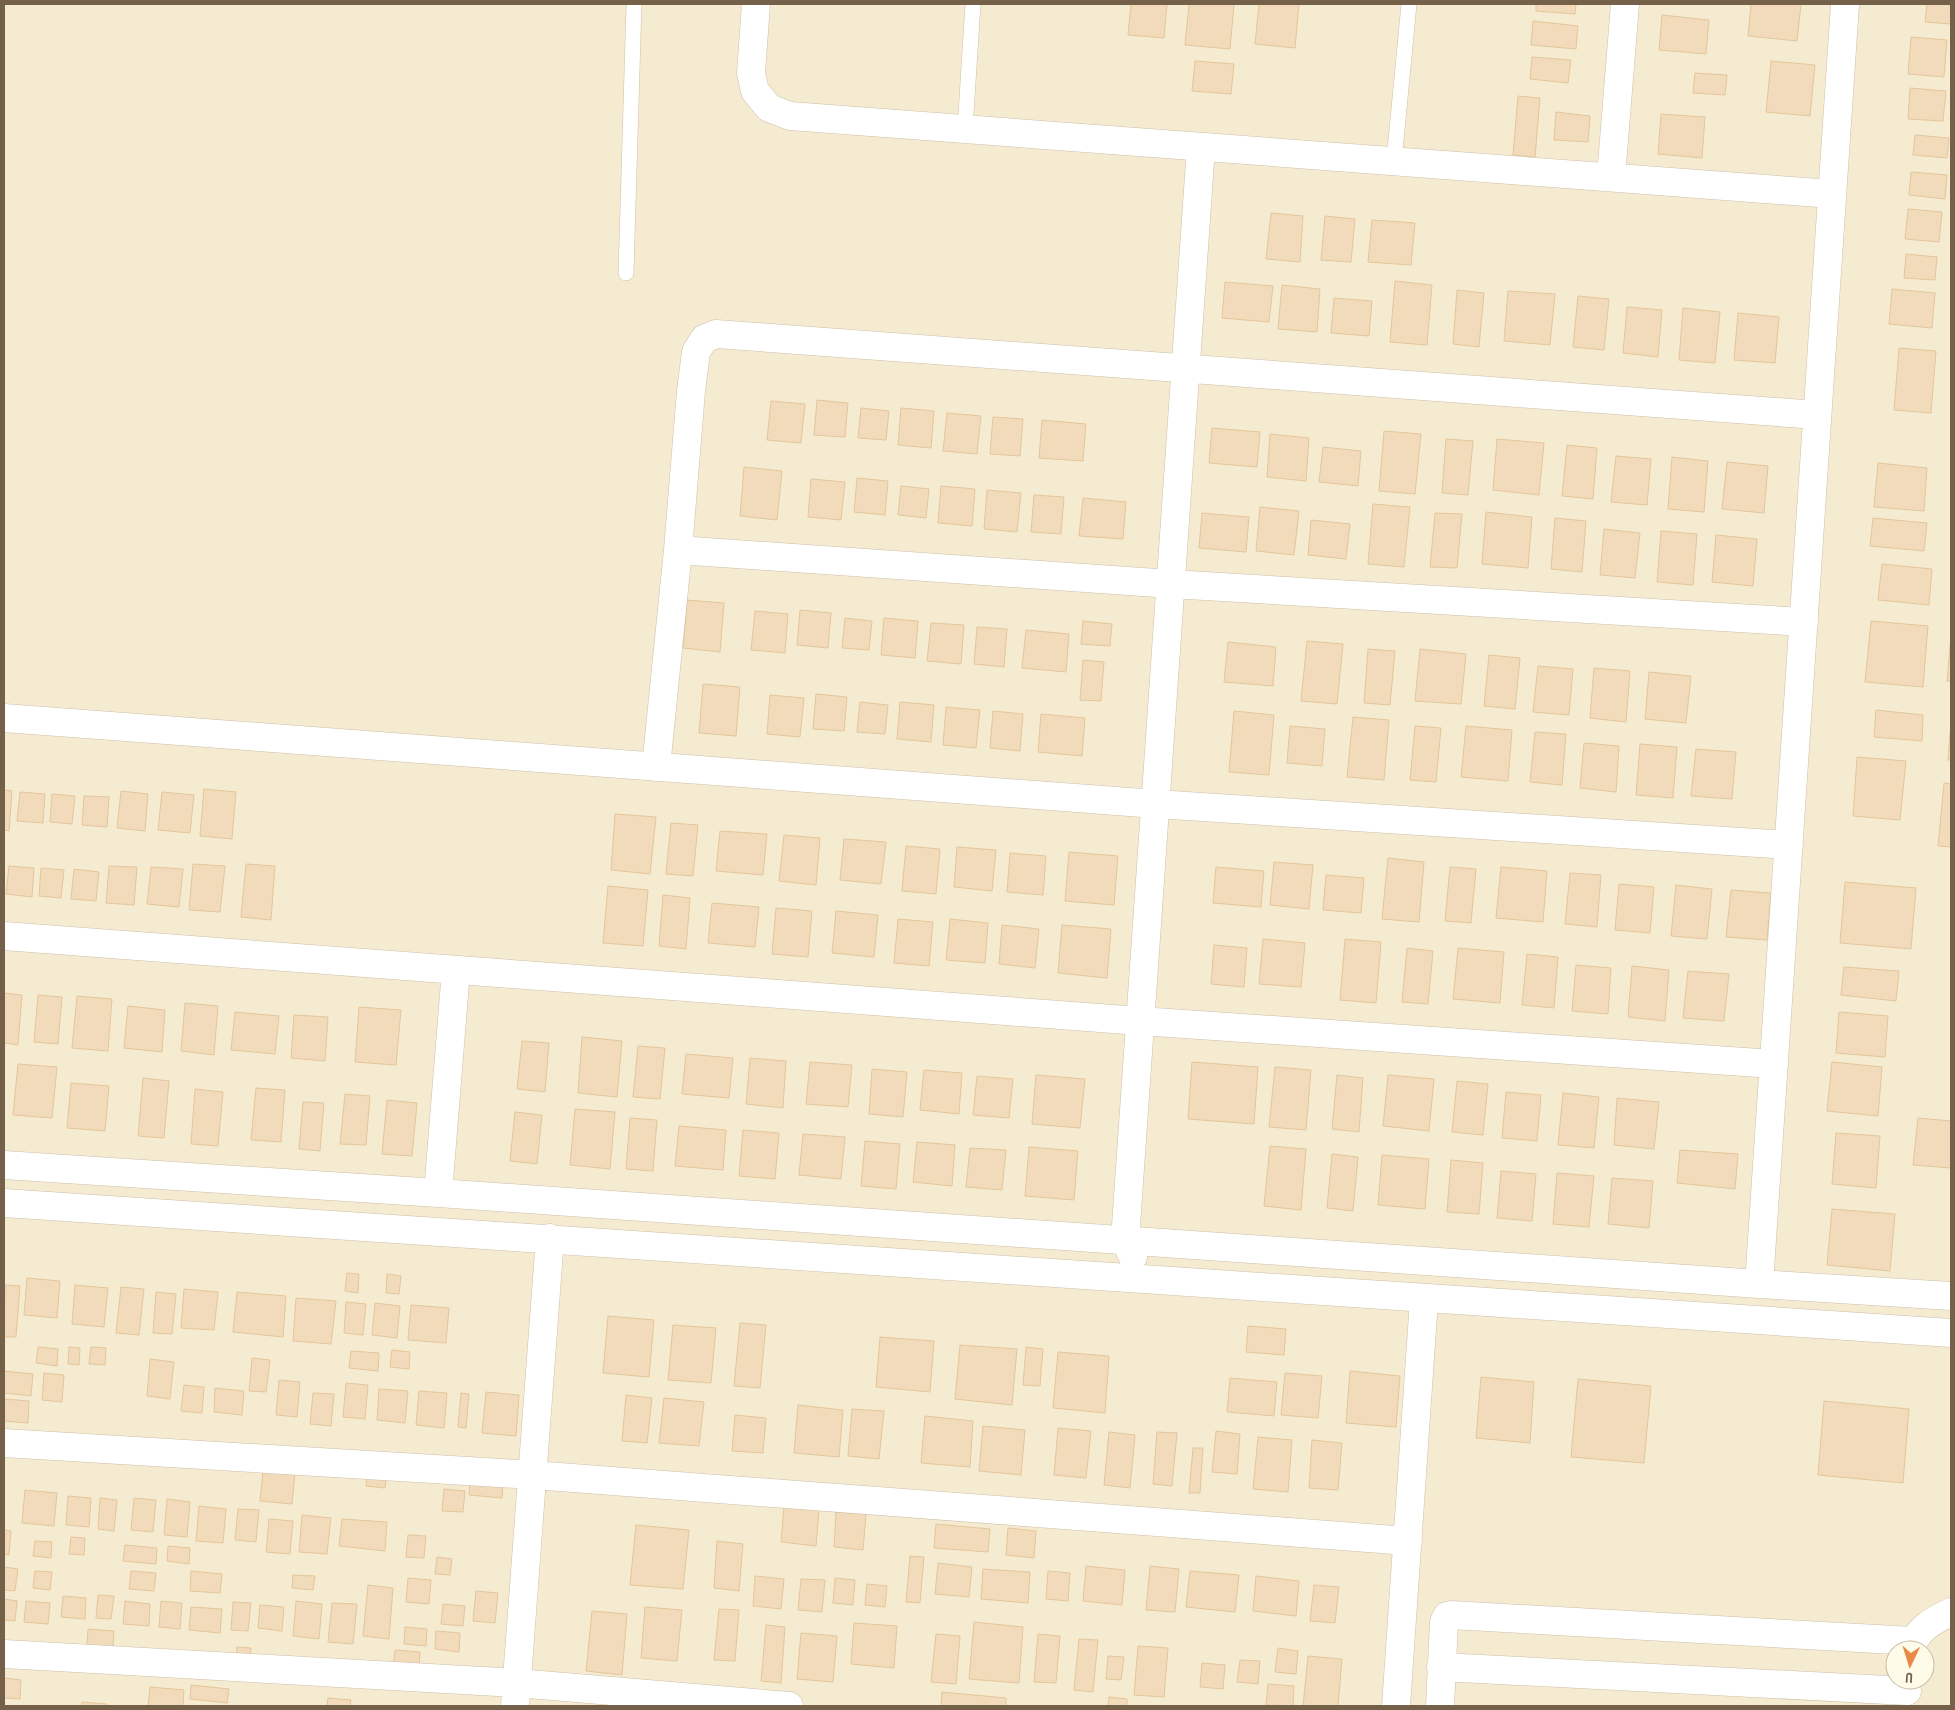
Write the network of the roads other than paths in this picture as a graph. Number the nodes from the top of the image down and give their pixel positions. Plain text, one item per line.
1 (634, 4) edge
2 (756, 4) edge
3 (973, 4) edge
4 (1409, 4) edge
5 (1625, 4) edge
6 (1845, 4) edge
7 (965, 129) junction
8 (1202, 147) junction
9 (1394, 161) junction
10 (1611, 177) junction
11 (1832, 194) junction
12 (626, 273) dead end
13 (1186, 368) junction
14 (1817, 415) junction
15 (678, 550) junction
16 (1171, 584) junction
17 (1804, 622) junction
18 (4, 718) edge
19 (656, 767) junction
20 (1156, 804) junction
21 (1789, 845) junction
22 (4, 936) edge
23 (456, 970) junction
24 (1140, 1021) junction
25 (1774, 1064) junction
26 (4, 1165) edge
27 (438, 1193) junction
28 (516, 1199) junction
29 (4, 1203) edge
30 (513, 1235) junction
31 (550, 1238) junction
32 (1125, 1240) junction
33 (1146, 1280) junction
34 (1759, 1284) junction
35 (1951, 1296) edge
36 (1424, 1300) junction
37 (1951, 1333) edge
38 (4, 1443) edge
39 (533, 1474) junction
40 (1408, 1541) junction
41 (1951, 1611) edge
42 (1916, 1640) edge
43 (1885, 1644) edge
44 (4, 1654) edge
45 (1441, 1667) junction
46 (1909, 1692) edge
47 (516, 1695) edge
48 (789, 1706) edge
49 (1396, 1706) edge
50 (1440, 1706) edge

1 - 12 lane
2 - 7 street
3 - 7 lane
4 - 9 lane
5 - 10 street
6 - 11 street
7 - 8 street
8 - 9 street
8 - 13 street
9 - 10 street
10 - 11 street
11 - 14 street
13 - 14 street
13 - 15 street
13 - 16 street
14 - 17 street
15 - 16 street
15 - 19 street
16 - 17 street
16 - 20 street
17 - 21 street
18 - 19 street
19 - 20 street
20 - 21 street
20 - 24 street
21 - 25 street
22 - 23 street
23 - 24 street
23 - 27 street
24 - 25 street
24 - 32 street
25 - 34 street
26 - 27 street
27 - 28 street
28 - 30 street
28 - 32 street
29 - 30 street
30 - 31 street
31 - 33 street
31 - 39 street
32 - 33 street
32 - 34 street
33 - 36 street
34 - 35 street
36 - 37 street
36 - 40 street
38 - 39 street
39 - 40 street
39 - 47 street
40 - 49 street
41 - 42 street
43 - 45 street
44 - 47 street
45 - 46 street
45 - 50 street
47 - 48 street

